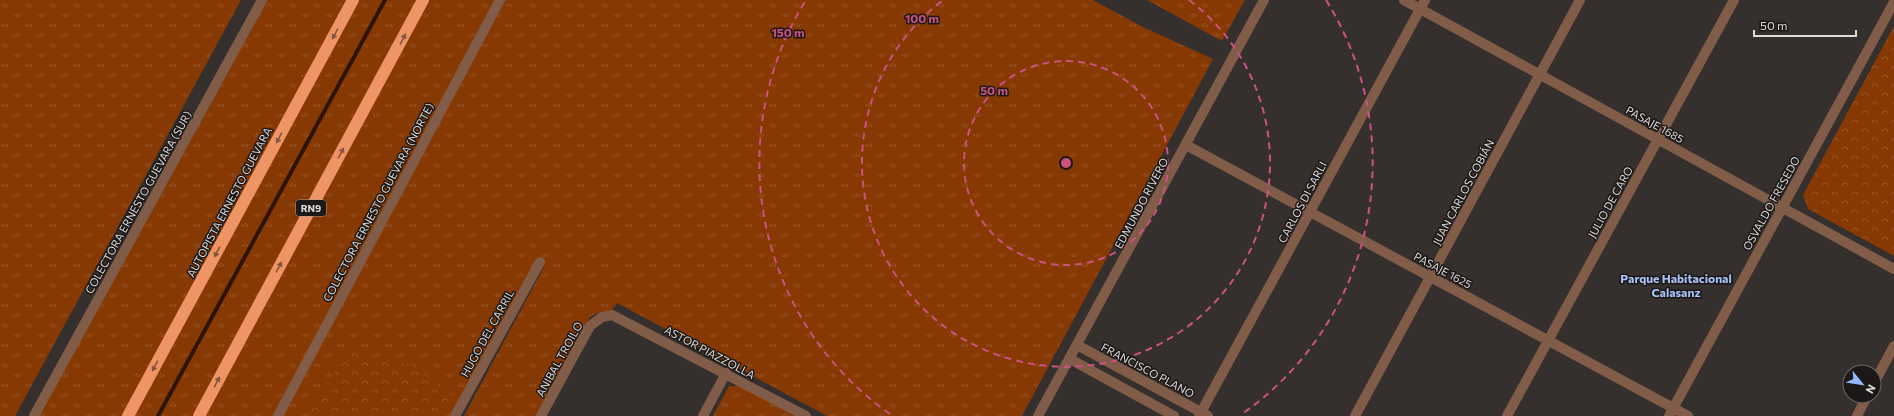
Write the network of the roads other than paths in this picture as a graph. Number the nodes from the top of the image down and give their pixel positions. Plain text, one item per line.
1 (262, 0) edge
2 (353, 0) edge
3 (423, 0) edge
4 (500, 0) edge
5 (1264, 0) edge
6 (1404, 0) edge
7 (1580, 0) edge
8 (1734, 0) edge
9 (1894, 2) edge
10 (1423, 4) edge
11 (1540, 74) junction
12 (1658, 139) junction
13 (1186, 145) junction
14 (1782, 208) junction
15 (1310, 212) junction
16 (540, 262) dead end
17 (1894, 269) edge
18 (1430, 277) junction
19 (602, 317) joint
20 (1548, 340) junction
21 (1078, 345) junction
22 (1894, 346) edge
23 (1070, 359) junction
24 (1882, 368) edge
25 (726, 374) junction
26 (1863, 404) edge
27 (1671, 412) edge
28 (1203, 415) edge
29 (34, 416) edge
30 (128, 416) edge
31 (199, 416) edge
32 (278, 416) edge
33 (455, 416) edge
34 (541, 416) edge
35 (703, 416) edge
36 (806, 416) edge
37 (1038, 416) edge
38 (1174, 416) edge
39 (1355, 416) edge
40 (1507, 416) edge
41 (1688, 416) edge
42 (1857, 416) edge

1 - 29 street, COLECTORA ERNESTO GUEVARA (SUR)
2 -> 30 highway, AUTOPISTA ERNESTO GUEVARA
31 -> 3 highway, RN9
4 - 32 street, COLECTORA ERNESTO GUEVARA (NORTE)
5 - 13 street, EDMUNDO RIVERO
6 - 10 street, PASAJE 1685
7 - 11 street, JUAN CARLOS COBIÁN
8 - 12 street, JULIO DE CARO
9 - 14 street, OSVALDO FRESEDO
10 - 11 street, PASAJE 1685
10 - 15 street, CARLOS DI SARLI
11 - 12 street, PASAJE 1685
11 - 18 street, JUAN CARLOS COBIÁN
12 - 14 street, PASAJE 1685
12 - 20 street, JULIO DE CARO
13 - 15 street, PASAJE 1625
13 - 21 street, EDMUNDO RIVERO
14 - 17 street, PASAJE 1685
14 - 27 street, OSVALDO FRESEDO
15 - 18 street, PASAJE 1625
15 - 28 street, CARLOS DI SARLI
16 - 33 street, HUGO DEL CARRIL
18 - 20 street, PASAJE 1625
18 - 39 street, JUAN CARLOS COBIÁN
19 - 25 street, ASTOR PIAZZOLLA
19 - 34 street, ANIBAL TROILO
20 - 27 street, PASAJE 1625
20 - 40 street, JULIO DE CARO
21 - 23 street, EDMUNDO RIVERO
21 - 28 street, FRANCISCO PLANO
22 - 24 street
23 - 37 street, EDMUNDO RIVERO
23 - 38 street
25 - 35 street
25 - 36 street, ASTOR PIAZZOLLA
26 - 42 street
27 - 41 street, PASAJE 1625

